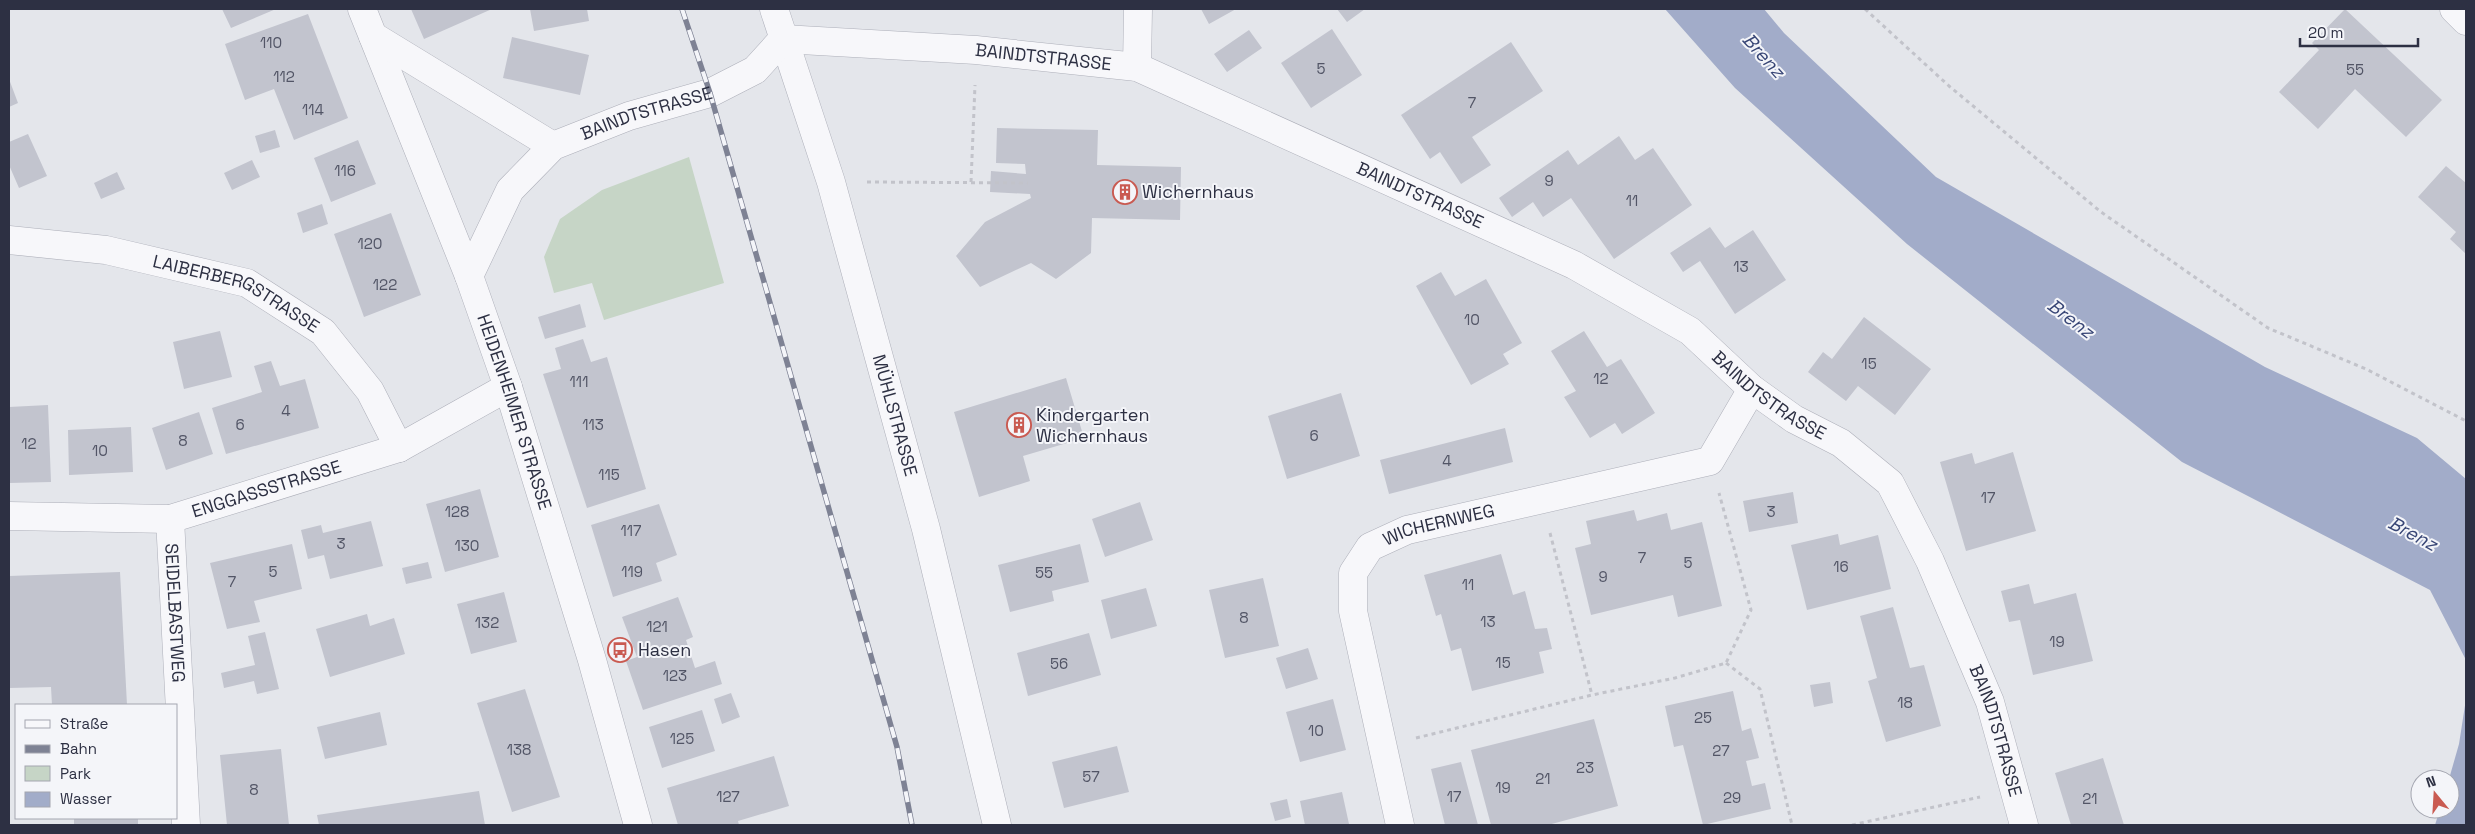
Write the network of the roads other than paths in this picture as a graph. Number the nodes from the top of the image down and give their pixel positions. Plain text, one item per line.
1 (362, 9) edge
2 (774, 9) edge
3 (1138, 9) edge
4 (2454, 9) edge
5 (2466, 21) edge
6 (373, 36) junction
7 (783, 39) junction
8 (1137, 67) junction
9 (553, 146) junction
10 (9, 240) edge
11 (470, 276) junction
12 (508, 388) junction
13 (1752, 389) junction
14 (399, 448) junction
15 (9, 516) edge
16 (170, 519) junction
17 (186, 825) edge
18 (638, 825) edge
19 (997, 825) edge
20 (1400, 825) edge
21 (2024, 825) edge

1 - 6 street, HEIDENHEIMER STRASSE
2 - 7 street, MÜHLSTRASSE
3 - 8 street
4 - 5 street
6 - 9 street
6 - 11 street, HEIDENHEIMER STRASSE
7 - 8 street, BAINDTSTRASSE
7 - 9 street, BAINDTSTRASSE
7 - 19 street, MÜHLSTRASSE
8 - 13 street, BAINDTSTRASSE
9 - 11 street, BAINDTSTRASSE
10 - 14 street, LAIBERBERGSTRASSE
11 - 12 street, HEIDENHEIMER STRASSE
12 - 14 street, ENGGASSSTRASSE
12 - 18 street, HEIDENHEIMER STRASSE
13 - 20 street, WICHERNWEG
13 - 21 street, BAINDTSTRASSE
14 - 16 street, ENGGASSSTRASSE
15 - 16 street, ENGGASSSTRASSE
16 - 17 street, SEIDELBASTWEG

